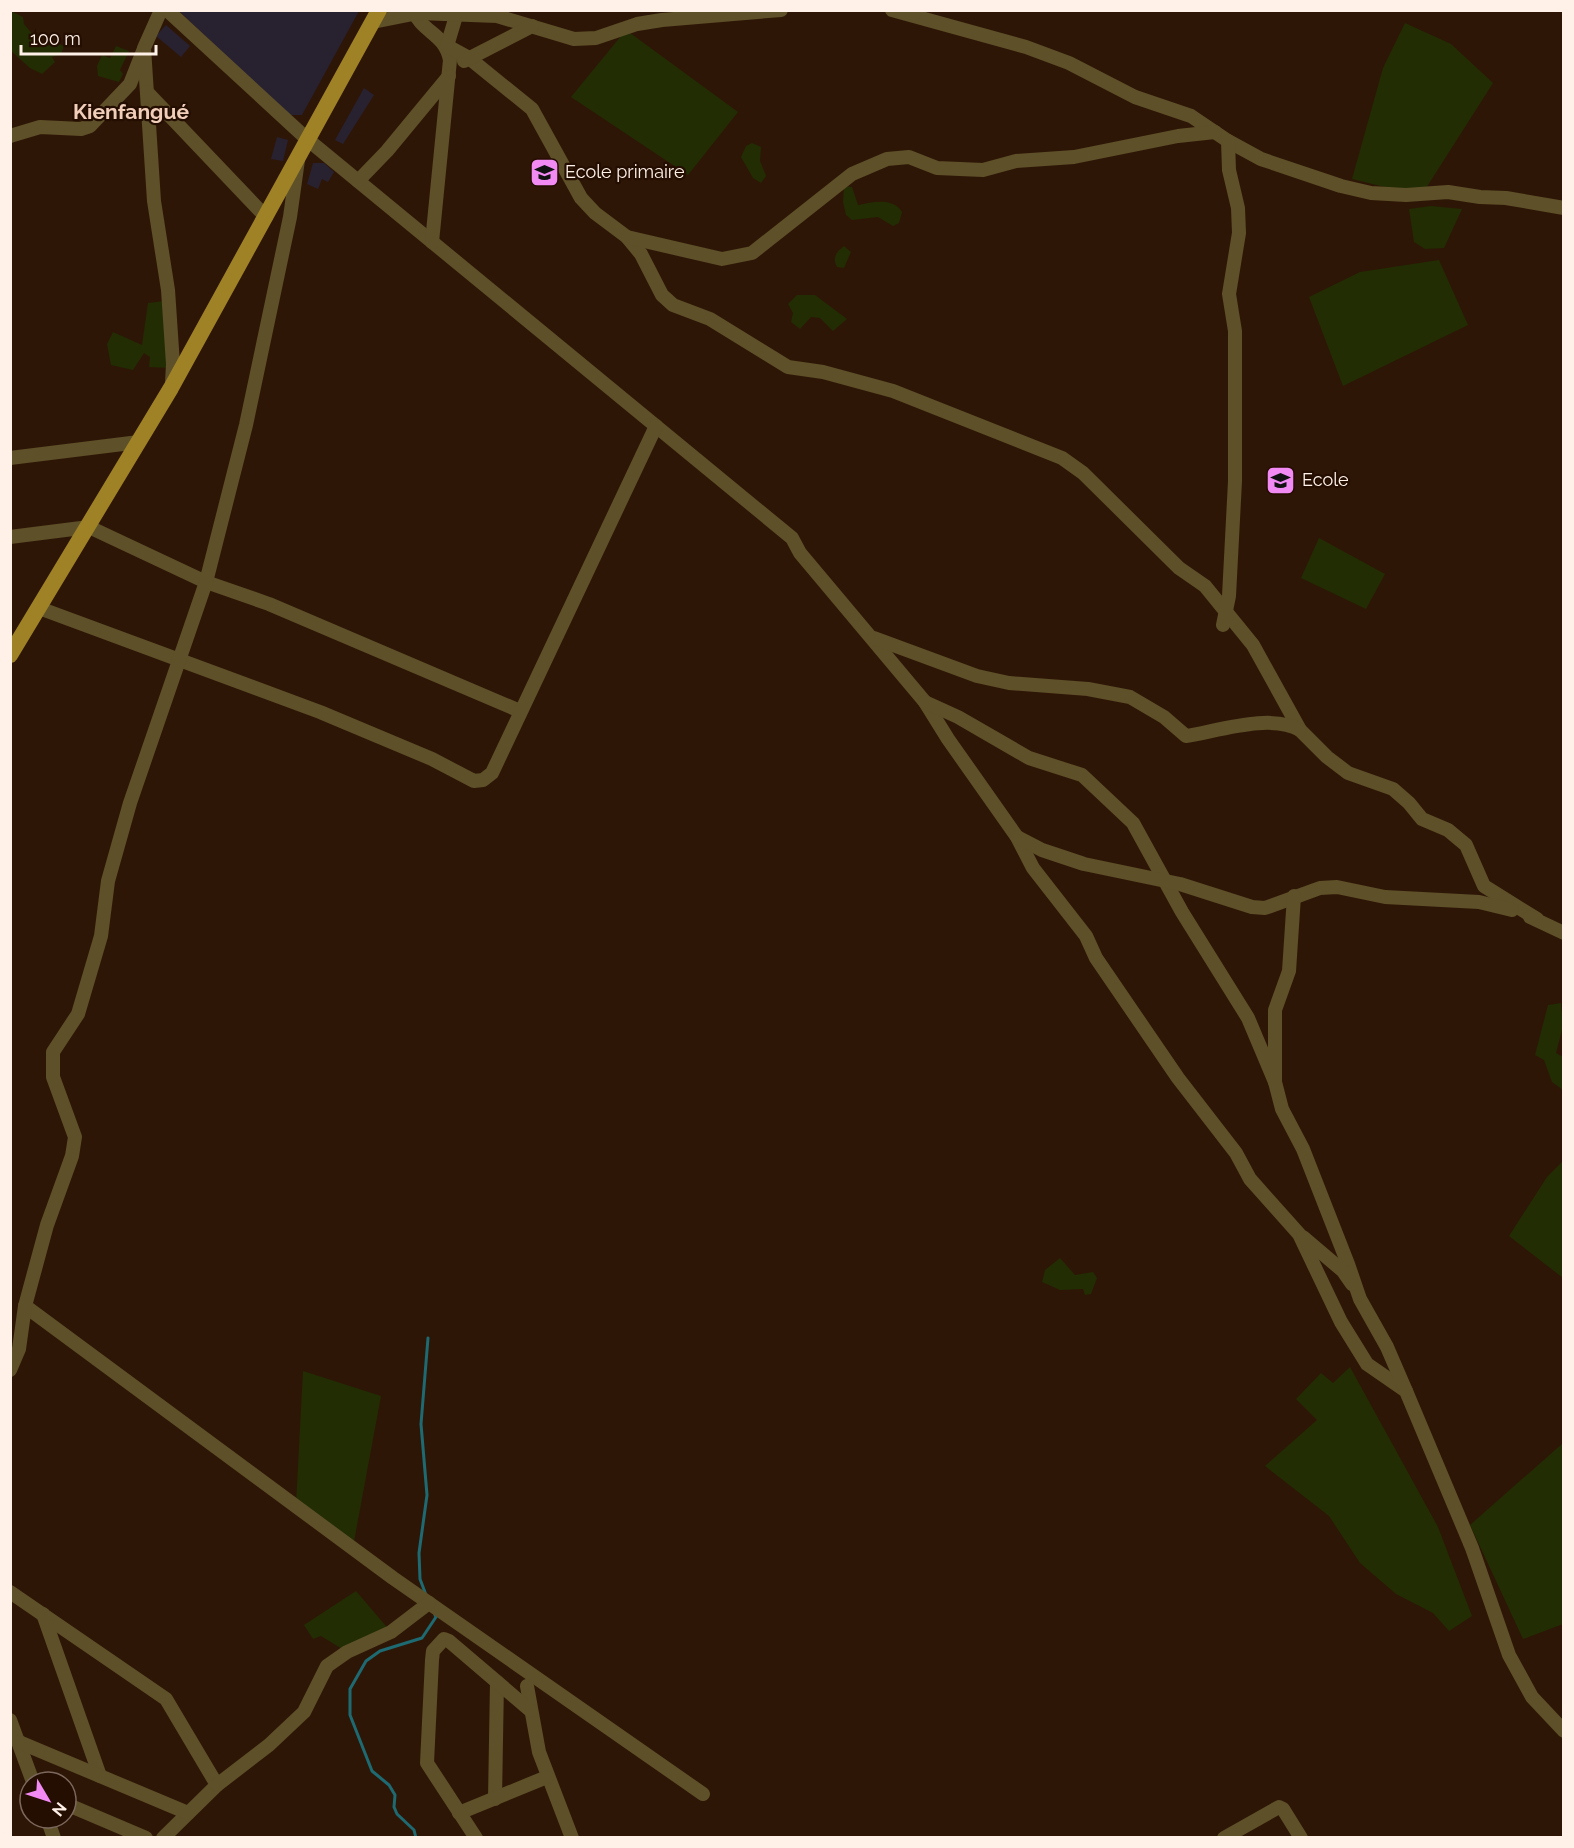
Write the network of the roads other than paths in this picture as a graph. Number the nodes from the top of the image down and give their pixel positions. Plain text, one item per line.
1 (161, 10) edge
2 (166, 10) edge
3 (688, 10) edge
4 (781, 10) edge
5 (892, 10) edge
6 (413, 12) edge
7 (376, 16) edge
8 (456, 16) junction
9 (700, 19) junction
10 (532, 26) junction
11 (447, 46) junction
12 (144, 48) junction
13 (469, 58) junction
14 (448, 76) junction
15 (147, 92) junction
16 (1215, 132) junction
17 (10, 136) edge
18 (308, 139) junction
19 (1228, 141) junction
20 (299, 154) junction
21 (358, 181) junction
22 (1563, 208) edge
23 (266, 217) junction
24 (627, 237) junction
25 (432, 242) junction
26 (171, 388) junction
27 (656, 426) junction
28 (139, 442) junction
29 (10, 458) edge
30 (89, 527) junction
31 (10, 537) edge
32 (206, 582) junction
33 (39, 608) junction
34 (1226, 611) junction
35 (1223, 625) dead end
36 (870, 637) junction
37 (10, 655) edge
38 (182, 660) junction
39 (925, 702) junction
40 (520, 711) junction
41 (1300, 730) junction
42 (1017, 837) junction
43 (1166, 881) junction
44 (1294, 896) junction
45 (1537, 919) junction
46 (1563, 933) edge
47 (1275, 1082) junction
48 (1299, 1234) junction
49 (1356, 1288) junction
50 (25, 1306) junction
51 (10, 1370) edge
52 (1406, 1390) junction
53 (10, 1592) edge
54 (429, 1603) junction
55 (43, 1614) junction
56 (497, 1682) junction
57 (527, 1686) dead end
58 (531, 1711) junction
59 (10, 1720) edge
60 (1563, 1731) edge
61 (19, 1742) junction
62 (29, 1770) edge
63 (100, 1776) junction
64 (547, 1777) junction
65 (217, 1785) junction
66 (703, 1794) dead end
67 (495, 1798) junction
68 (78, 1809) edge
69 (189, 1813) junction
70 (459, 1813) junction
71 (146, 1838) edge
72 (163, 1838) edge
73 (476, 1838) edge
74 (572, 1838) edge
75 (1224, 1838) edge
76 (1301, 1838) edge

1 - 12 street
2 - 18 street
3 - 9 street
4 - 9 street
5 - 16 street
6 - 7 street
6 - 8 street
6 - 11 street
7 - 18 main road
8 - 10 street
8 - 11 street
9 - 10 street
10 - 13 street
11 - 13 street
11 - 14 street
12 - 15 street
12 - 17 street
13 - 14 street
13 - 24 street
14 - 21 street
14 - 25 street
15 - 23 street
15 - 26 street
16 - 19 street
16 - 24 street
18 - 20 main road
18 - 21 street
19 - 22 street
19 - 34 street
20 - 23 main road
20 - 32 street
21 - 25 street
23 - 26 main road
24 - 34 street
25 - 27 street
26 - 28 main road
27 - 36 street
27 - 40 street
28 - 29 street
28 - 30 main road
30 - 31 street
30 - 32 street
30 - 33 main road
32 - 38 street
32 - 40 street
33 - 37 main road
33 - 38 street
34 - 35 street
34 - 41 street
36 - 39 street
36 - 41 street
38 - 40 street
38 - 50 street
39 - 42 street
39 - 43 street
41 - 45 street
42 - 43 street
42 - 48 street
43 - 44 street
43 - 47 street
44 - 45 street
44 - 47 street
45 - 46 street
47 - 49 street
48 - 49 street
48 - 52 street
49 - 52 street
50 - 51 street
50 - 54 street
52 - 60 street
53 - 55 street
54 - 65 street
54 - 66 street
55 - 63 street
55 - 65 street
56 - 58 street
56 - 67 street
56 - 70 street
57 - 58 street
58 - 64 street
59 - 61 street
61 - 62 street
61 - 63 street
63 - 69 street
64 - 67 street
64 - 74 street
65 - 69 street
67 - 70 street
68 - 71 street
69 - 72 street
70 - 73 street
75 - 76 street

